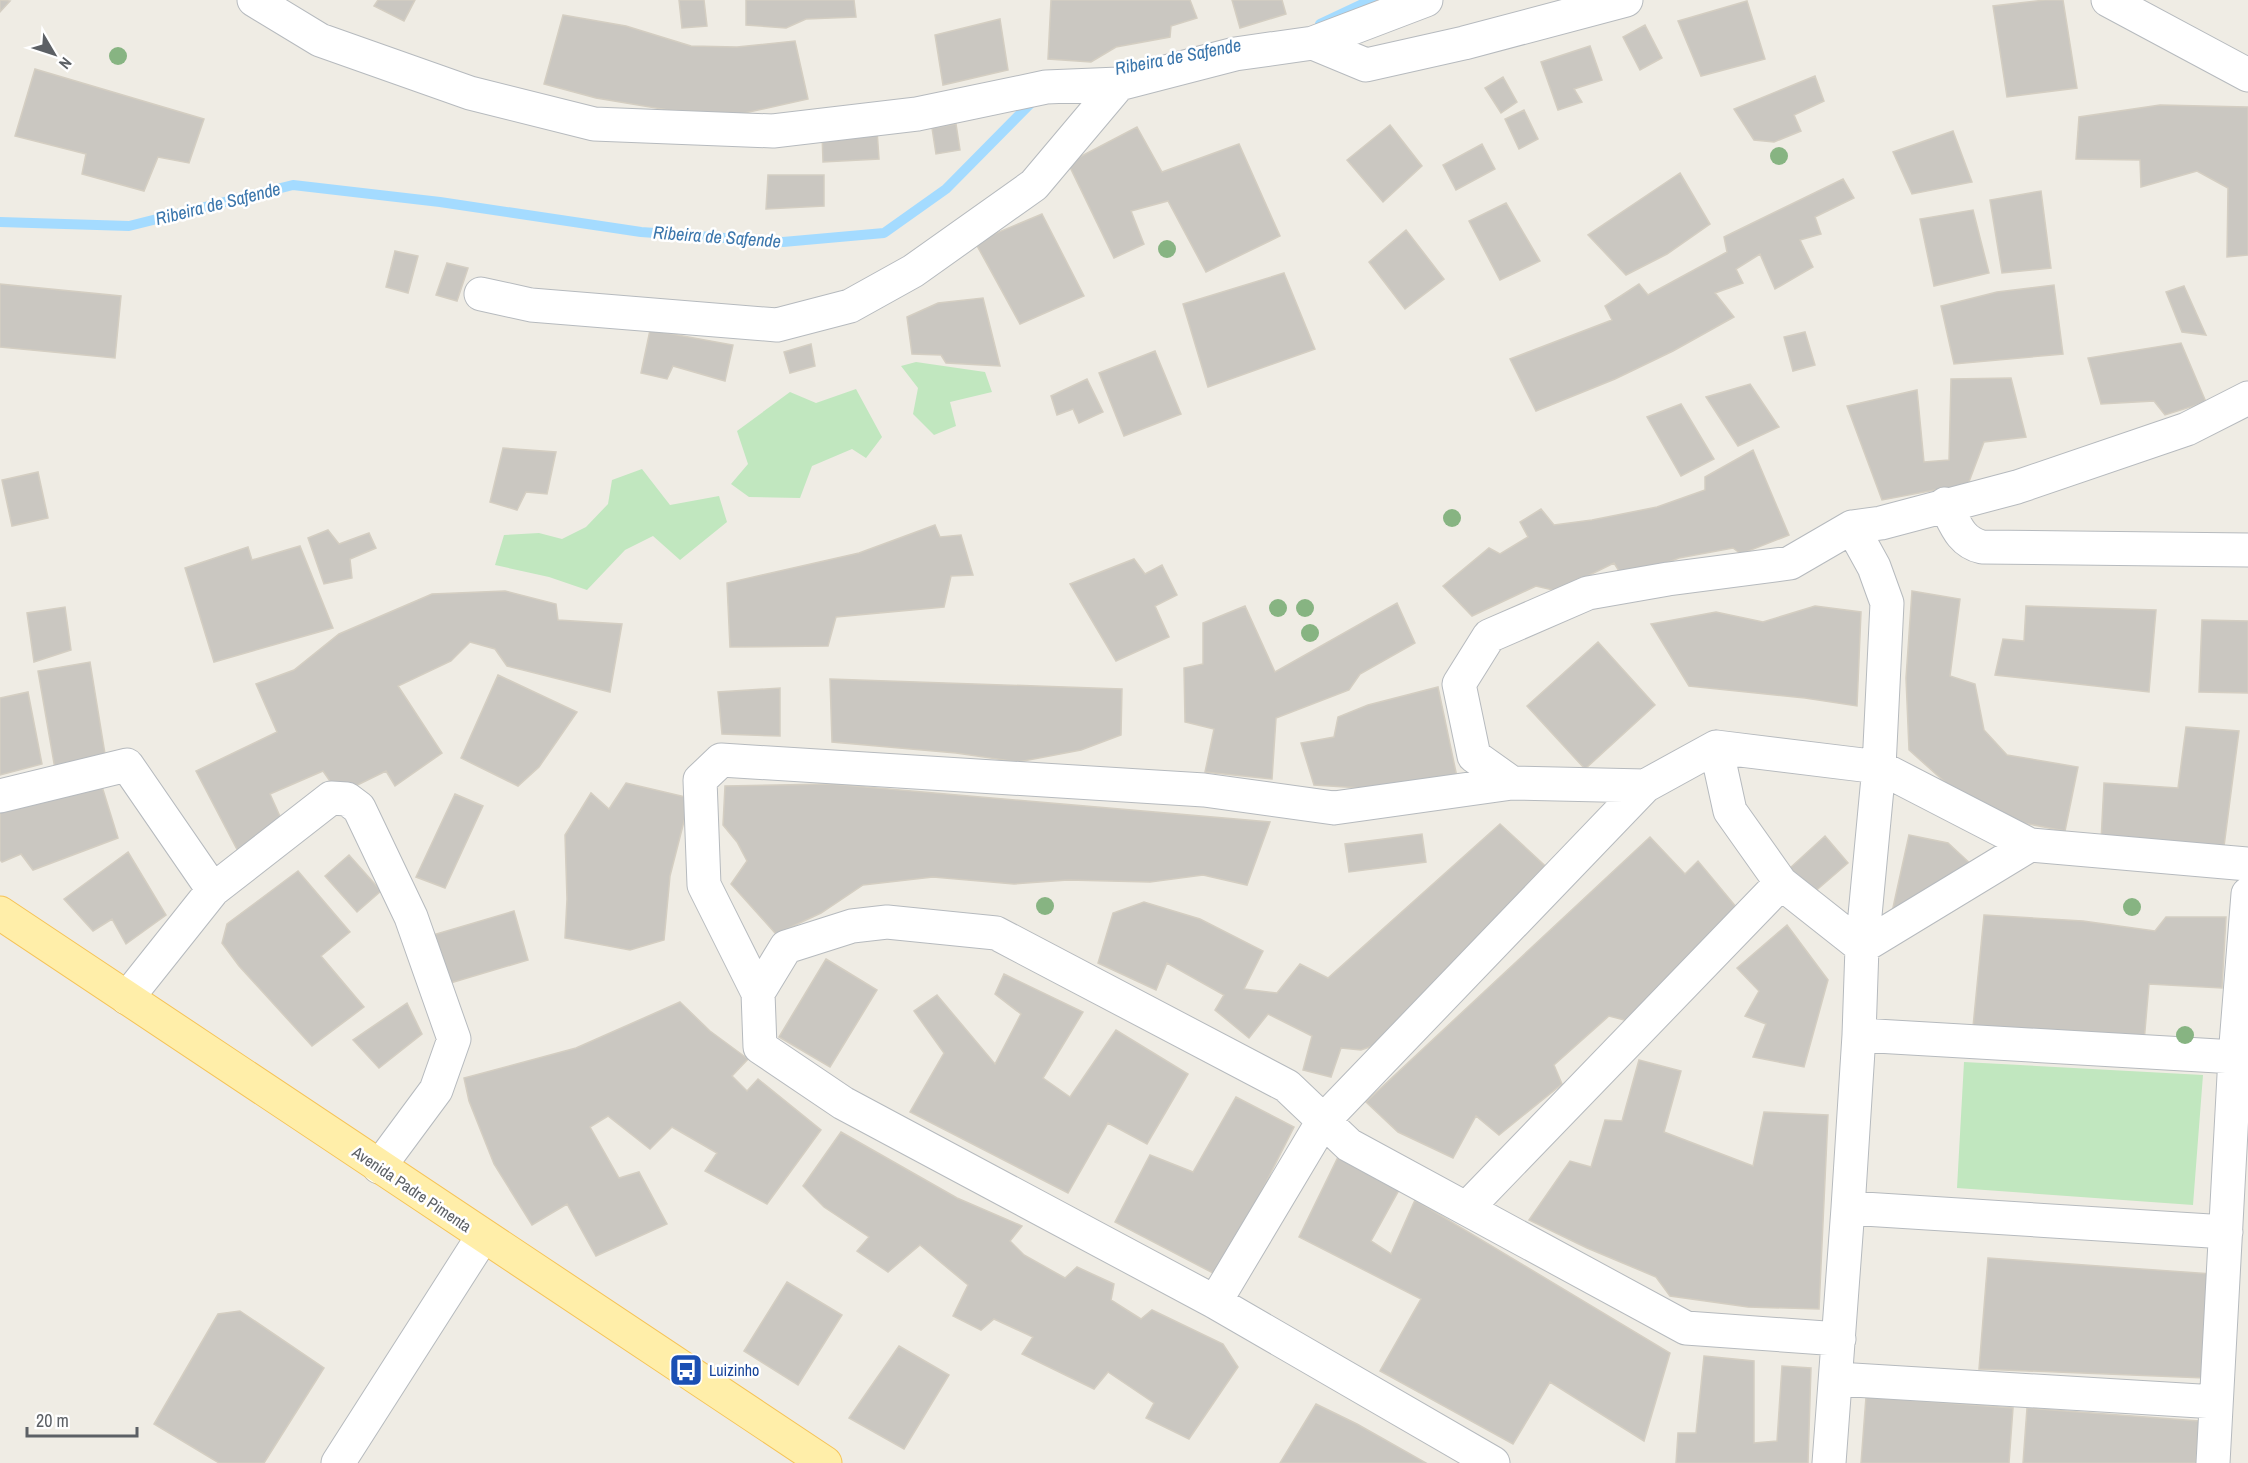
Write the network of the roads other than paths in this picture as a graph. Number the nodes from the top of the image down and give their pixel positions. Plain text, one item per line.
1 (254, 0) edge
2 (1426, 0) edge
3 (1626, 0) edge
4 (2108, 0) edge
5 (1313, 43) junction
6 (2248, 75) edge
7 (1119, 84) junction
8 (481, 294) dead end
9 (2248, 398) edge
10 (1945, 504) junction
11 (1852, 527) junction
12 (2248, 550) edge
13 (1716, 747) junction
14 (1879, 767) junction
15 (1512, 783) junction
16 (1645, 786) junction
17 (0, 796) edge
18 (2030, 845) junction
19 (2248, 864) edge
20 (1781, 883) junction
21 (213, 890) junction
22 (2248, 894) edge
23 (0, 913) edge
24 (1862, 946) junction
25 (758, 993) junction
26 (127, 998) junction
27 (1859, 1035) junction
28 (2235, 1057) junction
29 (1323, 1121) junction
30 (379, 1167) junction
31 (1467, 1208) junction
32 (1848, 1208) junction
33 (2226, 1232) junction
34 (483, 1236) junction
35 (1215, 1302) junction
36 (2234, 1308) edge
37 (1839, 1339) junction
38 (1836, 1379) junction
39 (2216, 1402) junction
40 (338, 1463) edge
41 (825, 1463) edge
42 (1493, 1463) edge
43 (1829, 1463) edge
44 (2213, 1463) edge

1 - 7 street
2 - 5 street
3 - 5 street
4 - 6 street
5 - 7 street
7 - 8 street
9 - 10 street
10 - 11 street
10 - 12 street
11 - 14 street
11 - 15 street
13 - 14 street
13 - 16 street
13 - 20 street
14 - 18 street
14 - 24 street
15 - 16 street
15 - 25 street
16 - 29 street
17 - 21 street
18 - 19 street
18 - 24 street
20 - 24 street
20 - 31 street
21 - 26 street
21 - 30 street
22 - 28 street
23 - 26 main road, Avenida Padre Pimenta
24 - 27 street
25 - 29 street
25 - 35 street
26 - 30 main road, Avenida Padre Pimenta
27 - 28 street
27 - 32 street
28 - 33 street
29 - 31 street
29 - 35 street
30 - 34 main road, Avenida Padre Pimenta
31 - 37 street
32 - 33 street
32 - 37 street
33 - 36 street
34 - 40 street
34 - 41 main road, Avenida Padre Pimenta
35 - 42 street
36 - 39 street
37 - 38 street
38 - 39 street
38 - 43 street
39 - 44 street

